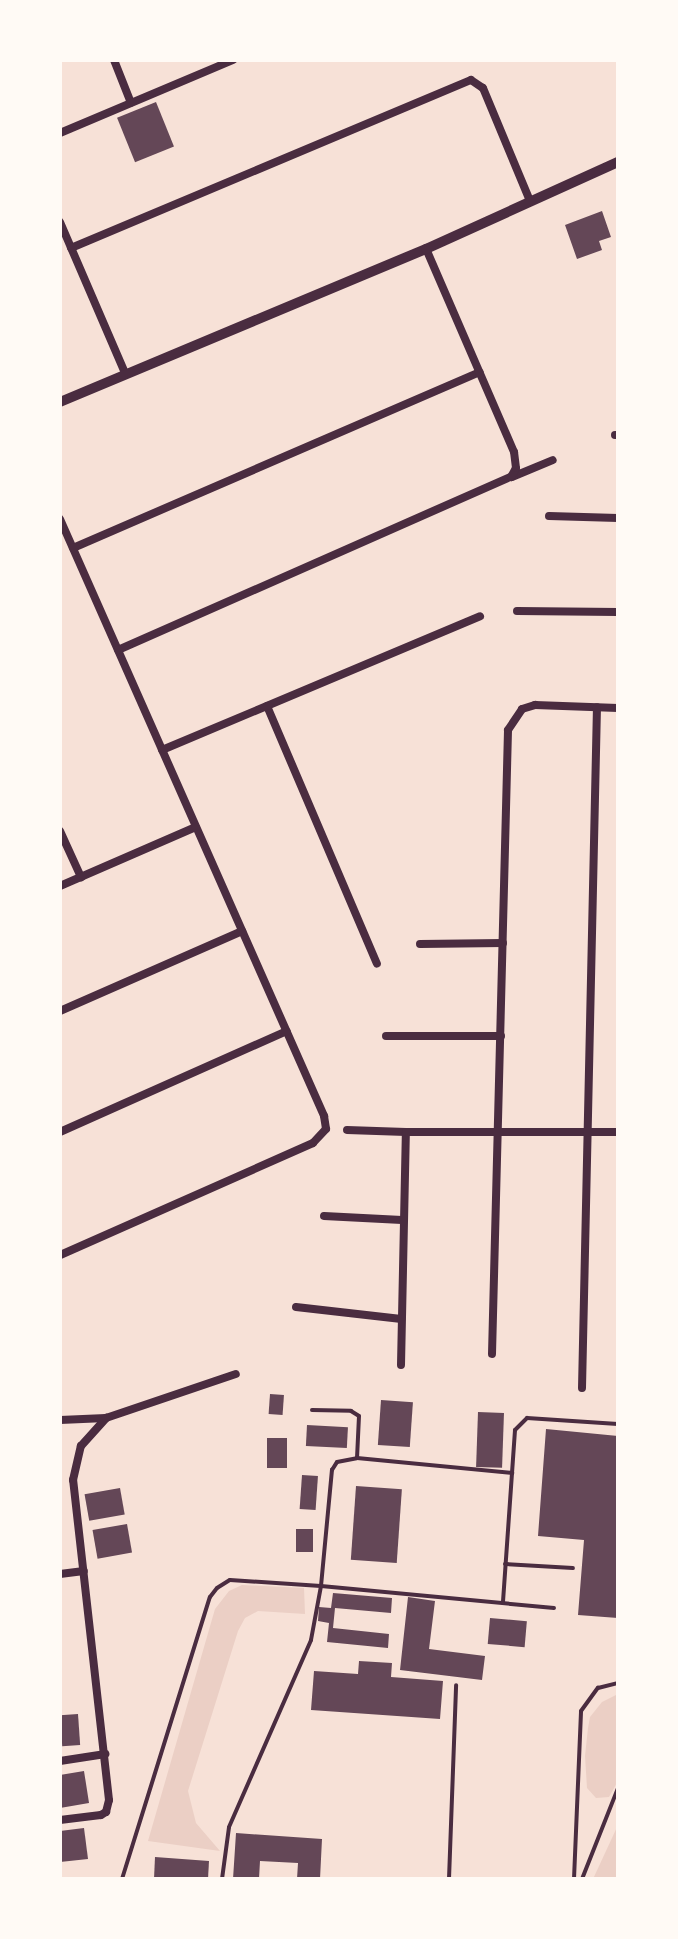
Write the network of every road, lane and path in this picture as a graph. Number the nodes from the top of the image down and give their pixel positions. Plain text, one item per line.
1 (114, 60) edge
2 (233, 60) edge
3 (131, 103) junction
4 (60, 133) edge
5 (618, 162) edge
6 (530, 201) junction
7 (60, 222) edge
8 (71, 248) junction
9 (426, 249) junction
10 (479, 372) junction
11 (125, 373) junction
12 (60, 402) edge
13 (553, 460) dead end
14 (511, 477) junction
15 (549, 516) dead end
16 (618, 518) edge
17 (60, 519) edge
18 (73, 548) junction
19 (517, 611) dead end
20 (618, 612) edge
21 (480, 616) dead end
22 (118, 650) junction
23 (267, 706) junction
24 (597, 707) junction
25 (618, 708) edge
26 (162, 750) junction
27 (196, 827) junction
28 (60, 831) edge
29 (81, 877) junction
30 (60, 886) edge
31 (242, 931) junction
32 (503, 943) junction
33 (420, 944) dead end
34 (377, 964) dead end
35 (60, 1011) edge
36 (287, 1031) junction
37 (386, 1036) dead end
38 (501, 1036) junction
39 (347, 1130) dead end
40 (499, 1131) junction
41 (60, 1132) edge
42 (406, 1132) junction
43 (588, 1132) junction
44 (618, 1132) edge
45 (324, 1216) dead end
46 (402, 1220) junction
47 (60, 1255) edge
48 (296, 1307) dead end
49 (401, 1319) junction
50 (492, 1354) dead end
51 (401, 1365) dead end
52 (236, 1374) dead end
53 (582, 1388) dead end
54 (312, 1410) dead end
55 (106, 1418) junction
56 (60, 1420) edge
57 (618, 1424) edge
58 (357, 1458) junction
59 (512, 1473) junction
60 (73, 1480) junction
61 (60, 1481) edge
62 (505, 1564) junction
63 (573, 1568) dead end
64 (84, 1571) junction
65 (60, 1574) edge
66 (321, 1586) junction
67 (503, 1603) junction
68 (554, 1608) dead end
69 (618, 1683) edge
70 (456, 1685) dead end
71 (105, 1754) junction
72 (60, 1761) edge
73 (618, 1788) edge
74 (60, 1820) edge
75 (122, 1879) edge
76 (222, 1879) edge
77 (449, 1879) edge
78 (574, 1879) edge
79 (582, 1879) edge

1 - 3 street
2 - 3 street
3 - 4 street
5 - 6 street
6 - 8 street
6 - 9 street
7 - 8 street
8 - 11 street
9 - 10 street
9 - 11 street
10 - 14 street
10 - 18 street
11 - 12 street
13 - 14 street
14 - 22 street
15 - 16 street
17 - 18 street
18 - 22 street
19 - 20 street
21 - 23 street
22 - 26 street
23 - 26 street
23 - 34 street
24 - 25 street
24 - 32 street
24 - 43 street
26 - 27 street
27 - 29 street
27 - 31 street
28 - 29 street
29 - 30 street
31 - 35 street
31 - 36 street
32 - 33 street
32 - 38 street
36 - 41 street
36 - 47 street
37 - 38 street
38 - 40 street
39 - 42 street
40 - 42 street
40 - 43 street
40 - 50 street
42 - 46 street
43 - 44 street
43 - 53 street
45 - 46 street
46 - 49 street
48 - 49 street
49 - 51 street
52 - 55 street
54 - 58 lane
55 - 56 street
55 - 60 street
57 - 59 lane
58 - 59 lane
58 - 66 lane
59 - 62 lane
60 - 61 street
60 - 64 street
62 - 63 lane
62 - 67 lane
64 - 65 street
64 - 71 street
66 - 67 lane
66 - 75 lane
66 - 76 lane
67 - 68 lane
69 - 78 lane
70 - 77 lane
71 - 72 street
71 - 74 street
73 - 79 lane

